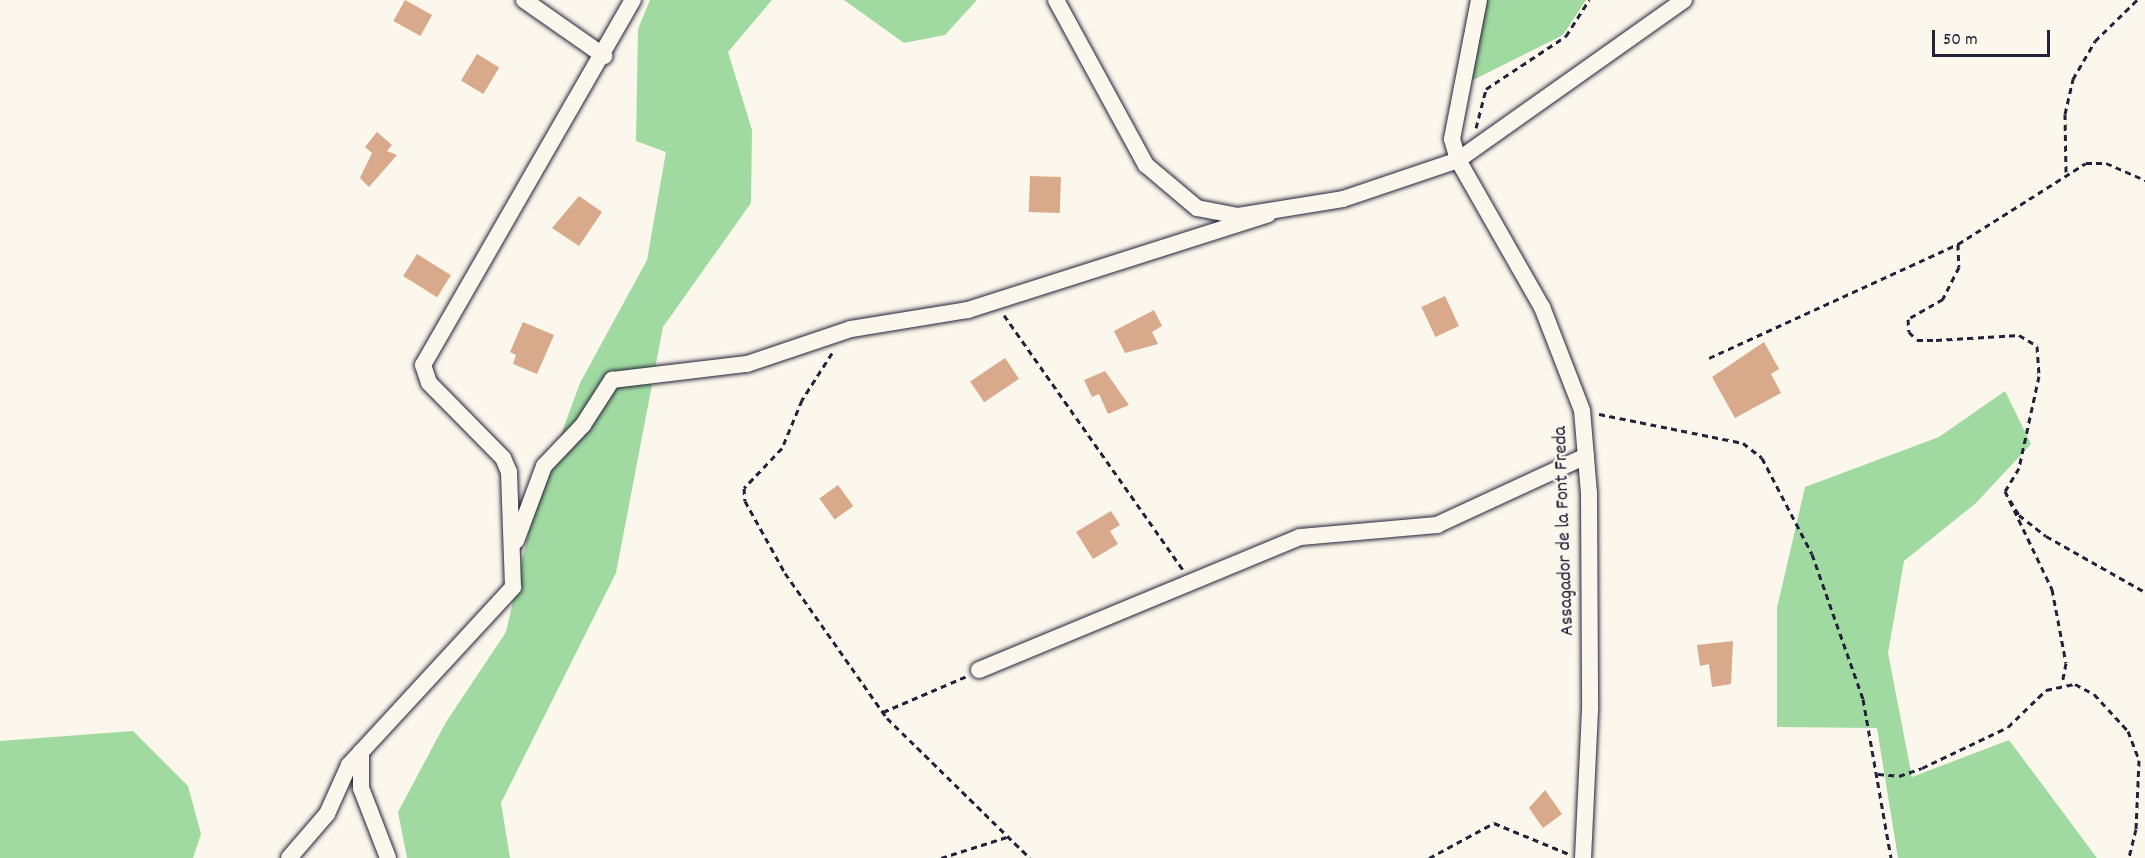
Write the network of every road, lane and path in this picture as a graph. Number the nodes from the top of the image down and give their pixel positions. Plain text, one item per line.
1 (524, 0) edge
2 (633, 0) edge
3 (1056, 0) edge
4 (1479, 0) edge
5 (1589, 0) edge
6 (1684, 0) edge
7 (2137, 0) edge
8 (604, 56) junction
9 (1474, 148) junction
10 (1458, 160) junction
11 (2066, 172) junction
12 (2145, 180) edge
13 (1268, 214) junction
14 (1958, 244) junction
15 (994, 302) junction
16 (852, 329) junction
17 (1708, 358) dead end
18 (1582, 411) junction
19 (1586, 456) junction
20 (2005, 491) junction
21 (514, 548) junction
22 (1192, 583) junction
23 (2145, 592) edge
24 (979, 670) joint
25 (2062, 683) junction
26 (883, 712) junction
27 (361, 751) junction
28 (1878, 774) junction
29 (1007, 837) junction
30 (289, 858) edge
31 (388, 858) edge
32 (941, 858) edge
33 (1030, 858) edge
34 (1429, 858) edge
35 (1581, 858) edge
36 (1891, 858) edge
37 (2129, 858) edge

1 - 8 street
2 - 8 street
3 - 13 street
4 - 10 street
5 - 9 path
6 - 9 street
7 - 11 path
8 - 21 street
9 - 10 street
10 - 13 street
10 - 18 street, Assagador de la Font Freda
11 - 12 path
11 - 14 path
13 - 15 street
14 - 17 path
14 - 20 path
15 - 16 street
15 - 22 path
16 - 21 street
16 - 26 path
18 - 19 street, Assagador de la Font Freda
18 - 28 path
19 - 22 street
19 - 35 street, Assagador de la Font Freda
20 - 23 path
20 - 25 path
21 - 27 street
22 - 24 street
24 - 26 path
25 - 28 path
25 - 37 path
26 - 29 path
27 - 30 street
27 - 31 street
28 - 36 path
29 - 32 path
29 - 33 path
34 - 35 path

